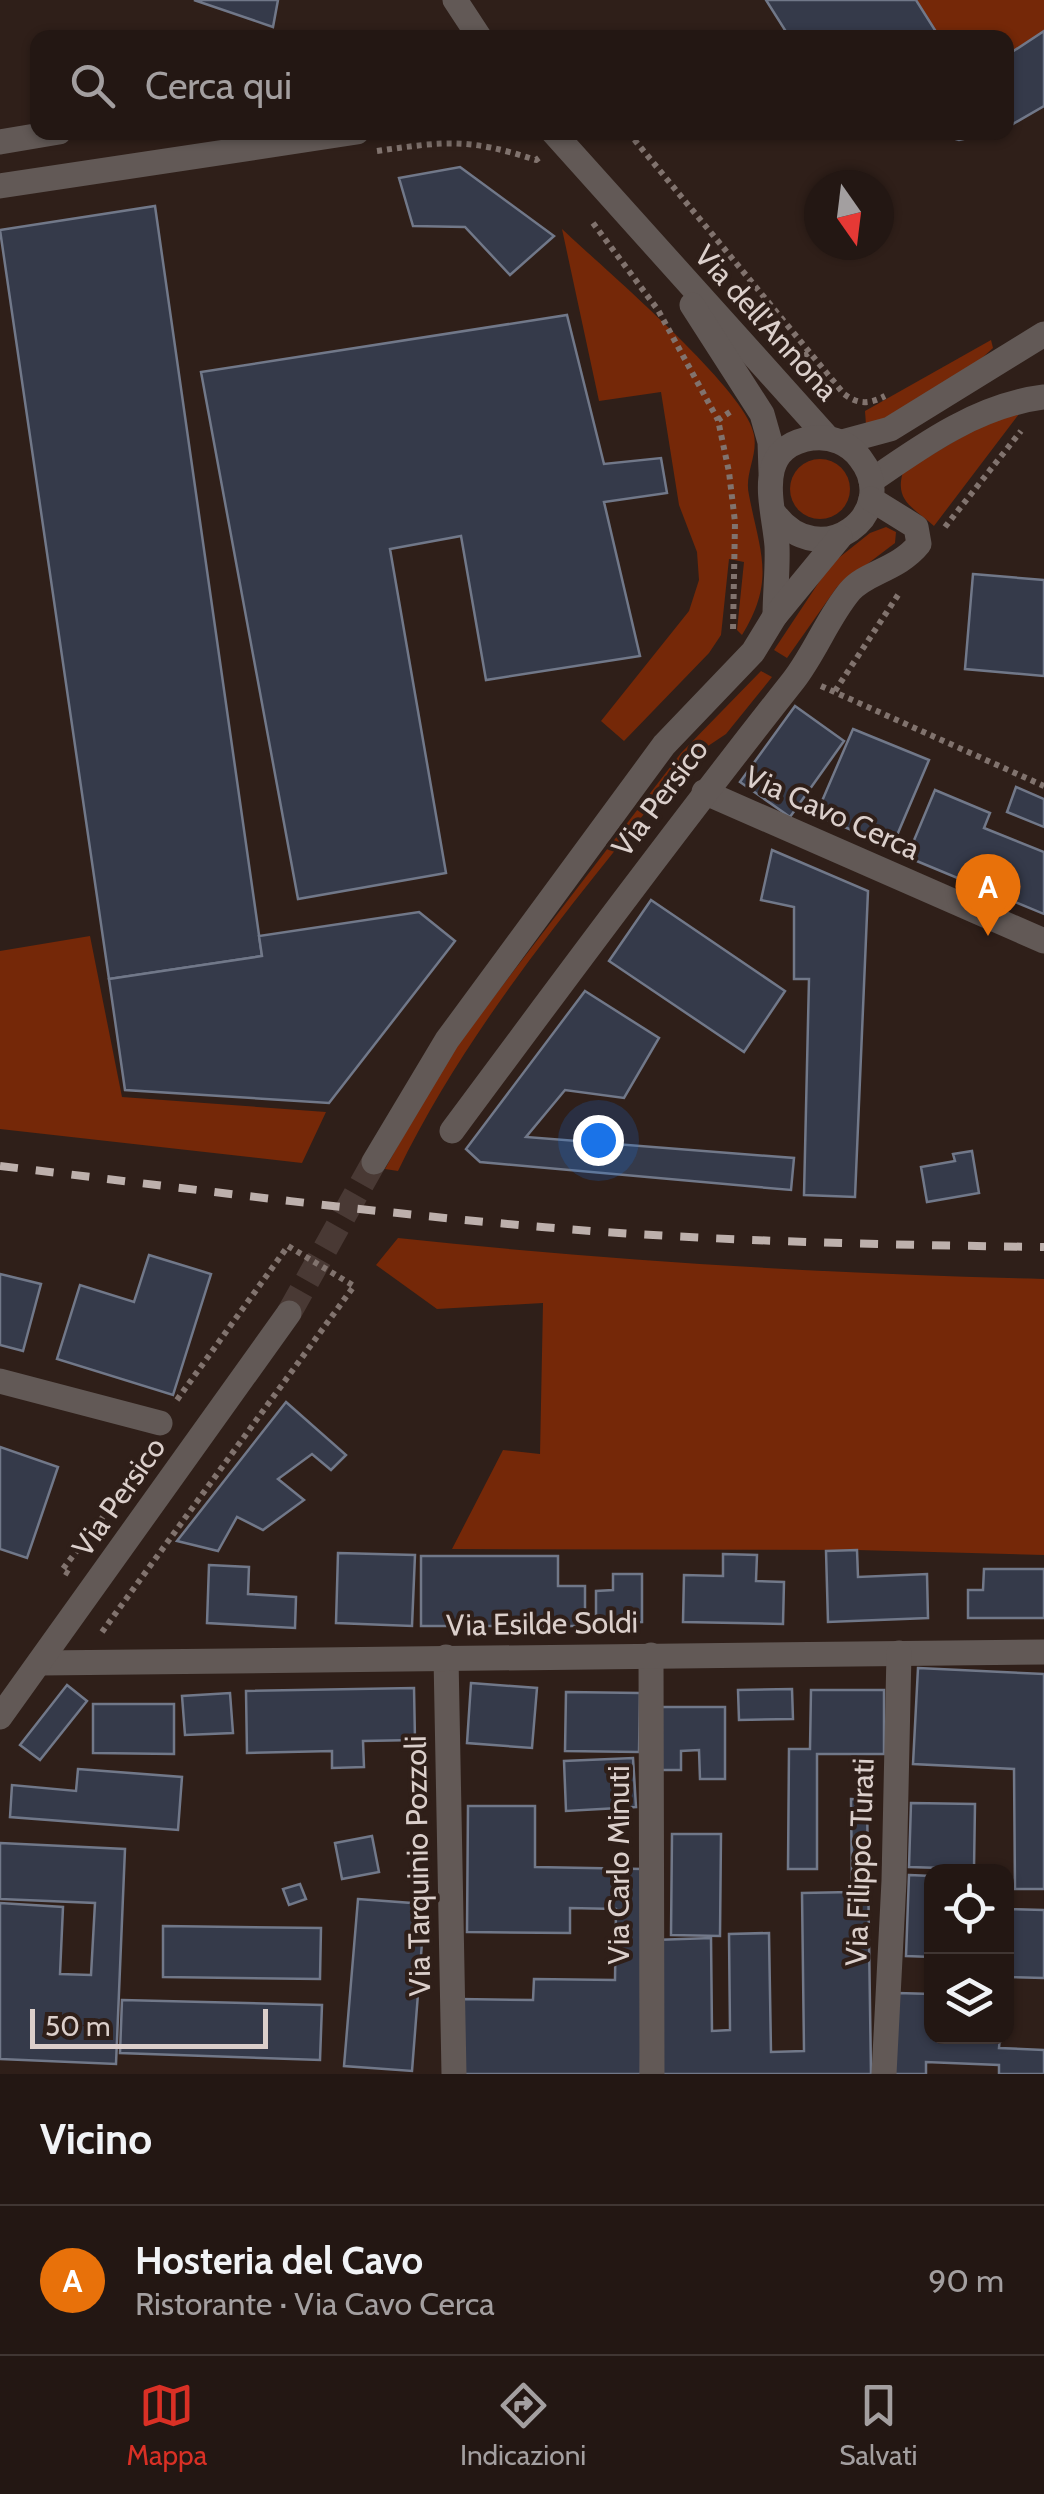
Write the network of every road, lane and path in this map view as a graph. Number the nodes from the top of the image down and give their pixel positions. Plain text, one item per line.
1 (455, 0) edge
2 (475, 30) edge
3 (30, 137) edge
4 (304, 140) edge
5 (561, 140) edge
6 (635, 140) edge
7 (0, 142) edge
8 (536, 160) dead end
9 (549, 172) dead end
10 (0, 186) edge
11 (588, 216) dead end
12 (657, 250) junction
13 (1044, 334) edge
14 (895, 390) dead end
15 (1044, 397) edge
16 (718, 420) dead end
17 (835, 440) junction
18 (771, 472) junction
19 (860, 510) junction
20 (774, 513) junction
21 (774, 616) junction
22 (834, 691) dead end
23 (1044, 786) edge
24 (704, 792) junction
25 (1044, 941) edge
26 (452, 1131) dead end
27 (374, 1162) tunnel mouth
28 (289, 1313) tunnel mouth
29 (0, 1380) edge
30 (160, 1423) dead end
31 (130, 1482) dead end
32 (62, 1570) dead end
33 (1044, 1652) edge
34 (898, 1653) junction
35 (651, 1655) junction
36 (446, 1657) junction
37 (41, 1662) junction
38 (0, 1717) edge
39 (454, 2074) edge
40 (652, 2074) edge
41 (884, 2074) edge

1 - 2 street
3 - 7 street
4 - 10 street
5 - 12 street, Via dell'Annona
6 - 14 path
8 - 9 path
11 - 16 path
12 - 17 street, Via dell'Annona
12 - 18 street, Via dell'Annona
13 - 17 street
15 - 19 street, Via Persico
17 - 18 street
17 - 19 street
18 - 20 street
19 - 20 street
19 - 21 street, Via Persico
19 - 24 street, Via Persico
20 - 21 street, Via Persico
21 - 27 street, Via Persico
22 - 23 path
24 - 25 street, Via Cavo Cerca
24 - 26 street, Via Persico
28 - 37 street, Via Persico
29 - 30 street
31 - 32 path
33 - 34 street, Via Esilde Soldi
34 - 35 street, Via Esilde Soldi
34 - 41 street, Via Filippo Turati
35 - 36 street, Via Esilde Soldi
35 - 40 street, Via Carlo Minuti
36 - 37 street, Via Esilde Soldi
36 - 39 street, Via Tarquinio Pozzoli
37 - 38 street, Via Persico

